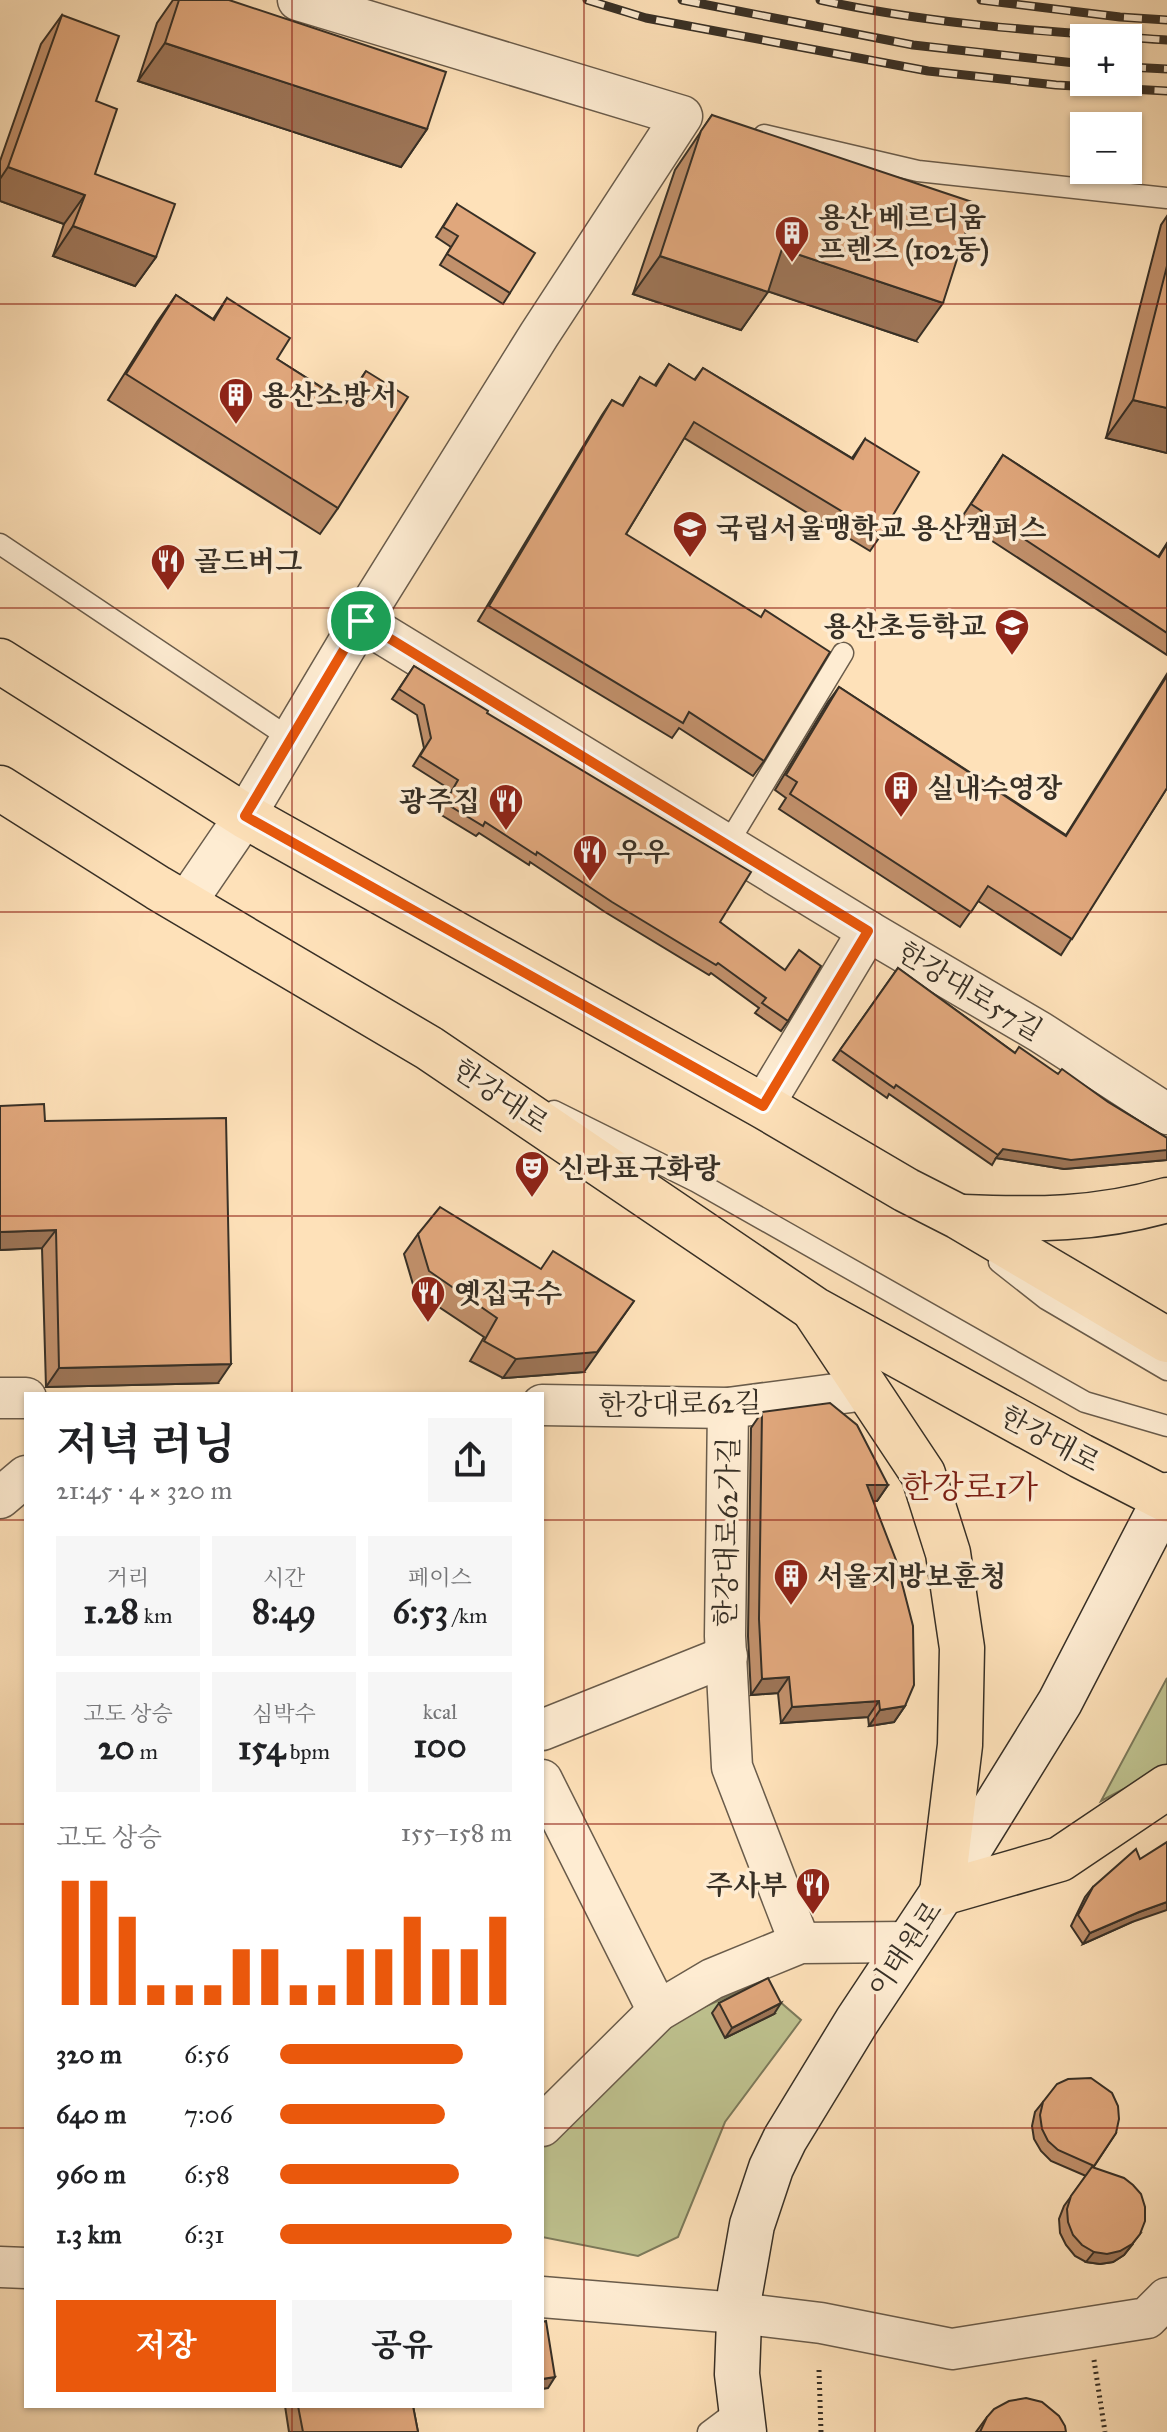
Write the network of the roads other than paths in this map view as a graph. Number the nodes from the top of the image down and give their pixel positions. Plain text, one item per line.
1 (298, 0) edge
2 (741, 130) edge
3 (1167, 198) edge
4 (0, 544) edge
5 (361, 621) junction
6 (843, 653) dead end
7 (0, 661) edge
8 (291, 739) junction
9 (0, 788) edge
10 (245, 816) junction
11 (727, 845) junction
12 (185, 904) junction
13 (868, 931) junction
14 (429, 1048) junction
15 (763, 1106) junction
16 (1167, 1114) edge
17 (906, 1190) junction
18 (1167, 1200) edge
19 (959, 1217) junction
20 (814, 1309) junction
21 (1167, 1340) edge
22 (1167, 1370) edge
23 (866, 1390) junction
24 (0, 1398) edge
25 (24, 1398) edge
26 (544, 1405) edge
27 (728, 1408) junction
28 (1167, 1426) edge
29 (24, 1478) edge
30 (0, 1498) edge
31 (1166, 1498) edge
32 (727, 1656) junction
33 (544, 1729) edge
34 (544, 1784) edge
35 (1167, 1787) edge
36 (942, 1893) junction
37 (909, 1942) junction
38 (800, 1943) junction
39 (658, 2011) junction
40 (544, 2124) edge
41 (0, 2267) edge
42 (24, 2268) edge
43 (544, 2297) edge
44 (1167, 2298) edge
45 (738, 2313) junction
46 (731, 2424) edge

1 - 5 street
2 - 3 lane
4 - 8 lane
5 - 8 street
5 - 11 street, 한강대로57길
6 - 11 lane
7 - 10 main road
8 - 10 street
9 - 12 main road, 한강대로
10 - 12 street
10 - 15 main road
11 - 13 street, 한강대로57길
12 - 14 main road, 한강대로
13 - 15 street
13 - 16 street, 한강대로57길
14 - 20 main road, 한강대로
14 - 28 lane
15 - 17 main road
17 - 19 main road
17 - 22 lane
18 - 19 main road
19 - 21 main road
20 - 23 main road
20 - 31 main road, 한강대로
23 - 27 street, 한강대로62길
23 - 36 main road
24 - 25 street
26 - 27 street, 한강대로62길
27 - 32 street, 한강대로62가길
29 - 30 street
31 - 36 main road, 이태원로
32 - 33 street, 한강대로62가길
32 - 38 street, 한강대로62가길
34 - 39 street
35 - 36 main road
36 - 37 main road, 이태원로
37 - 38 street
37 - 45 main road, 이태원로
38 - 39 street
39 - 40 street
41 - 42 street
43 - 45 street
44 - 45 street
45 - 46 main road, 이태원로

